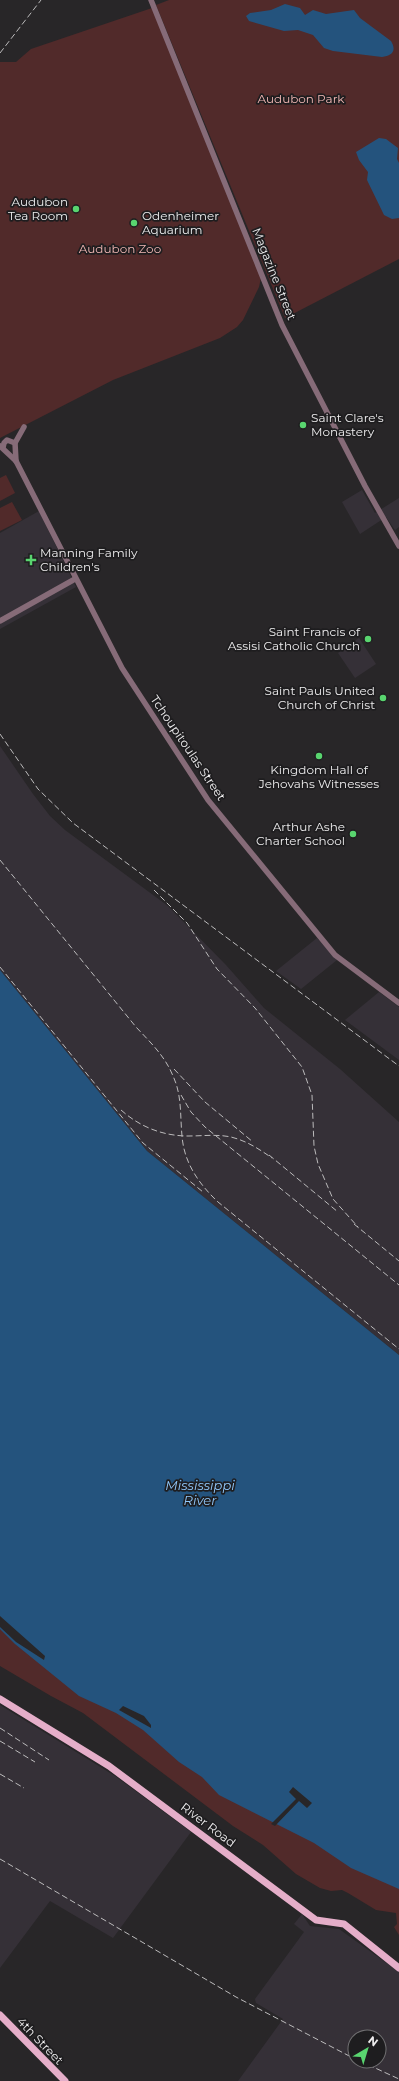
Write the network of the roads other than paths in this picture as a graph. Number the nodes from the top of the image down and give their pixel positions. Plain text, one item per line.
1 (151, 0) edge
2 (24, 427) dead end
3 (15, 443) junction
4 (1, 447) edge
5 (16, 461) junction
6 (399, 546) edge
7 (76, 579) junction
8 (0, 621) edge
9 (399, 1003) edge
10 (0, 1699) edge
11 (399, 1968) edge
12 (0, 2015) edge
13 (65, 2081) edge

1 - 6 street, Magazine Street
2 - 3 street
3 - 4 street
3 - 5 street, Tchoupitoulas Street
4 - 5 street, Tchoupitoulas Street
5 - 7 street, Tchoupitoulas Street
7 - 8 street
7 - 9 street, Tchoupitoulas Street
10 - 11 main road, River Road
12 - 13 main road, 4th Street

